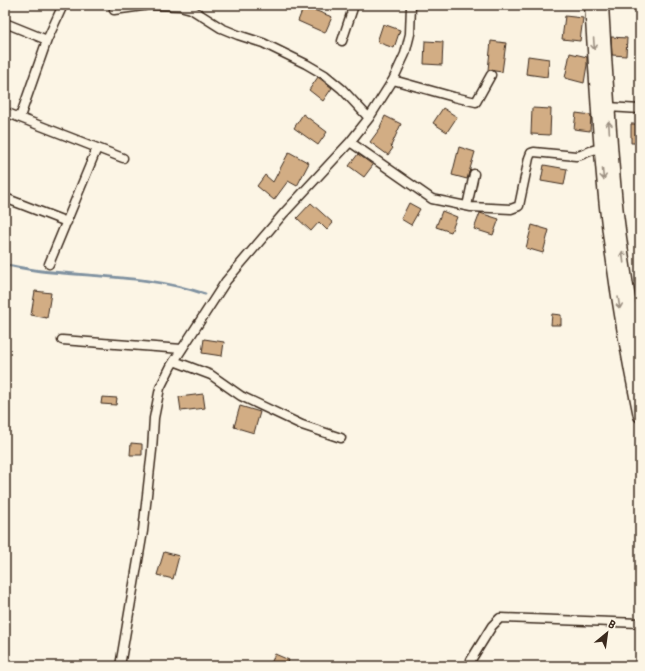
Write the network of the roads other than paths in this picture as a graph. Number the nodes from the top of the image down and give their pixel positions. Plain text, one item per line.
1 (63, 5) edge
2 (151, 5) edge
3 (354, 5) edge
4 (411, 5) edge
5 (591, 5) edge
6 (602, 5) edge
7 (184, 6) edge
8 (114, 10) dead end
9 (5, 23) edge
10 (47, 40) junction
11 (342, 41) dead end
12 (491, 75) dead end
13 (393, 80) junction
14 (608, 107) junction
15 (640, 109) edge
16 (5, 112) edge
17 (20, 117) junction
18 (369, 118) junction
19 (350, 142) junction
20 (97, 148) junction
21 (601, 149) junction
22 (123, 158) dead end
23 (474, 174) dead end
24 (5, 198) edge
25 (467, 206) junction
26 (67, 222) junction
27 (49, 264) dead end
28 (62, 340) dead end
29 (182, 349) junction
30 (174, 361) junction
31 (640, 364) edge
32 (640, 416) edge
33 (342, 438) dead end
34 (640, 623) edge
35 (471, 660) dead end
36 (120, 666) edge

1 - 10 street
2 - 7 street
2 - 8 street
3 - 11 street
4 - 13 street
5 -> 21 main road
6 - 14 main road
7 - 18 street
9 - 10 street
10 - 17 street
12 - 13 street
13 - 18 street
14 - 15 street
31 -> 14 main road
16 - 17 street
17 - 20 street
18 - 19 street
19 - 25 street
19 - 29 street
20 - 22 street
20 - 26 street
21 - 25 street
21 -> 32 main road
23 - 25 street
24 - 26 street
26 - 27 street
28 - 29 street
29 - 30 street
30 - 33 street
30 - 36 street
34 - 35 street

